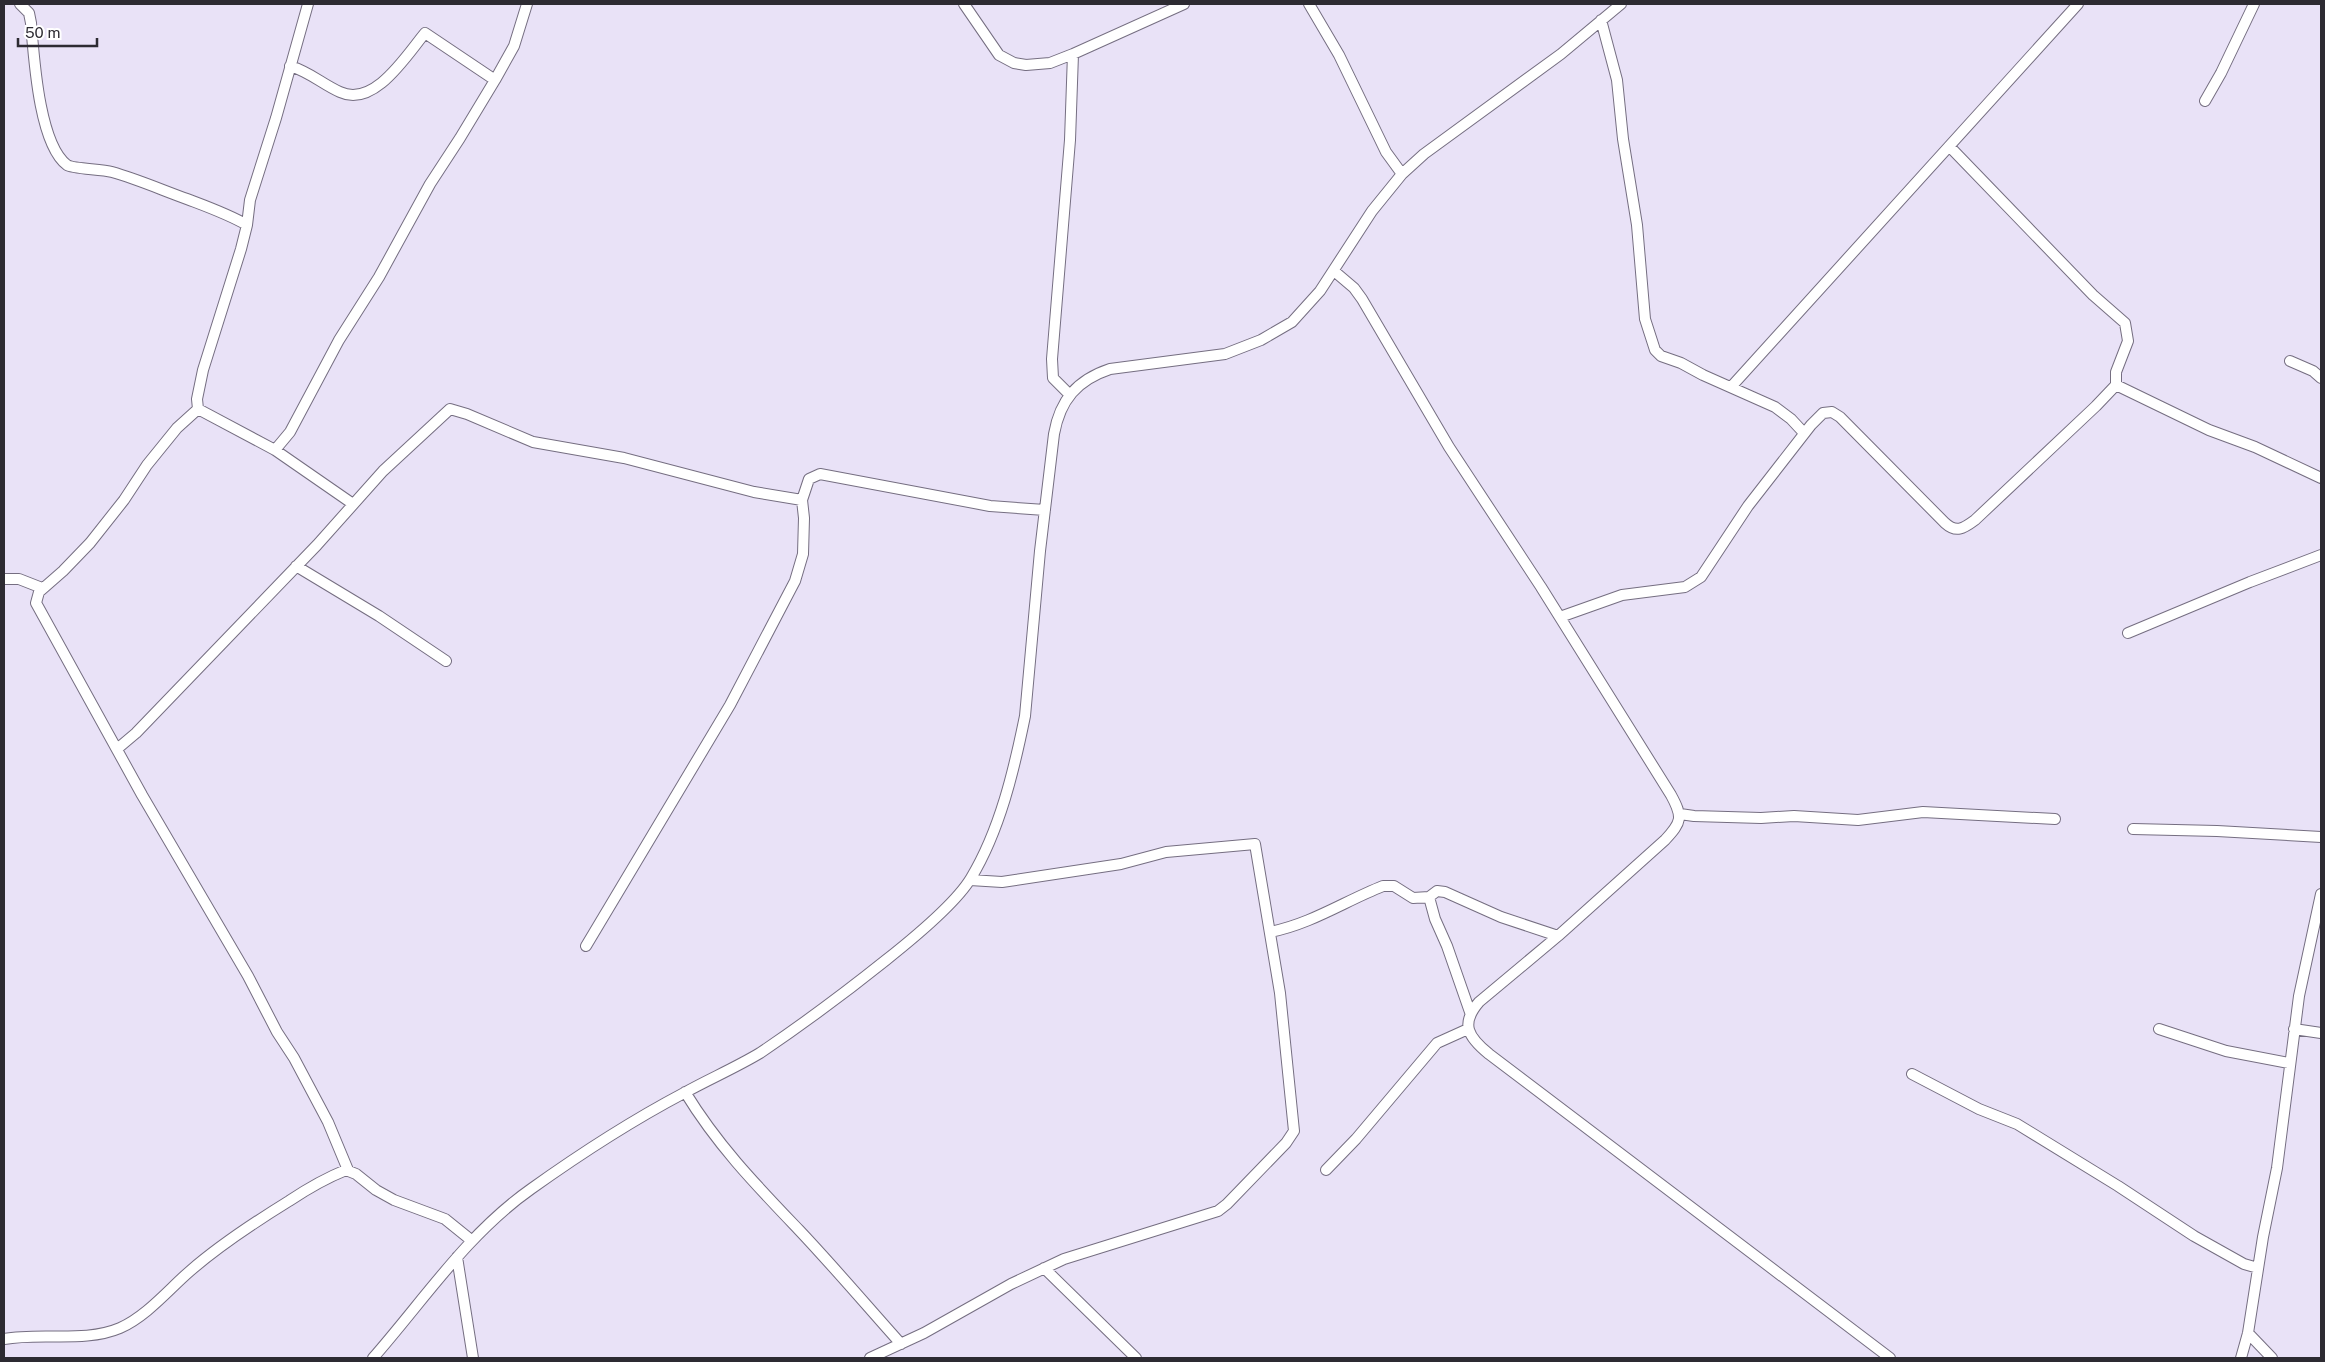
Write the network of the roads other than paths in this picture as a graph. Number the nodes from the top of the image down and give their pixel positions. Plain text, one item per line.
1 (20, 4) edge
2 (308, 4) edge
3 (527, 4) edge
4 (964, 4) edge
5 (1184, 4) edge
6 (1309, 4) edge
7 (1621, 4) edge
8 (2078, 4) edge
9 (2254, 4) edge
10 (1602, 20) junction
11 (1073, 54) junction
12 (290, 66) junction
13 (495, 80) junction
14 (2205, 101) dead end
15 (1950, 146) junction
16 (1402, 174) junction
17 (247, 225) junction
18 (1334, 271) junction
19 (2290, 361) dead end
20 (2321, 378) edge
21 (2116, 385) junction
22 (1731, 387) junction
23 (1069, 394) junction
24 (198, 409) junction
25 (1804, 433) junction
26 (275, 450) junction
27 (2321, 478) edge
28 (802, 500) junction
29 (352, 504) junction
30 (1045, 510) junction
31 (2321, 555) edge
32 (296, 566) junction
33 (4, 579) edge
34 (42, 588) junction
35 (1560, 617) junction
36 (2128, 633) dead end
37 (446, 661) dead end
38 (117, 749) junction
39 (1680, 814) junction
40 (2055, 819) dead end
41 (2133, 829) dead end
42 (2321, 837) edge
43 (970, 880) junction
44 (2321, 894) edge
45 (1429, 897) junction
46 (1270, 932) junction
47 (1558, 936) junction
48 (586, 946) dead end
49 (1470, 1012) junction
50 (1468, 1029) junction
51 (2159, 1029) dead end
52 (2294, 1029) junction
53 (2321, 1033) edge
54 (2289, 1062) junction
55 (1912, 1074) dead end
56 (685, 1092) junction
57 (348, 1170) junction
58 (1326, 1170) dead end
59 (471, 1240) junction
60 (457, 1257) junction
61 (1044, 1268) junction
62 (2258, 1268) junction
63 (2248, 1333) junction
64 (4, 1339) edge
65 (901, 1344) junction
66 (373, 1358) edge
67 (473, 1358) edge
68 (870, 1358) edge
69 (1136, 1358) edge
70 (1890, 1358) edge
71 (2241, 1358) edge
72 (2272, 1358) edge

1 - 17 street
2 - 12 street
3 - 13 street
4 - 11 street
5 - 11 street
6 - 16 street
7 - 10 street
8 - 15 street
9 - 14 street
10 - 16 street
10 - 22 street
11 - 23 street
12 - 13 street
12 - 17 street
13 - 26 street
15 - 21 street
15 - 22 street
16 - 18 street
17 - 24 street
18 - 23 street
18 - 35 street
19 - 20 street
21 - 25 street
21 - 27 street
22 - 25 street
23 - 30 street
24 - 26 street
24 - 34 street
25 - 35 street
26 - 29 street
28 - 29 street
28 - 30 street
28 - 48 street
29 - 32 street
30 - 43 street
31 - 36 street
32 - 37 street
32 - 38 street
33 - 34 street
34 - 38 street
35 - 39 street
38 - 57 street
39 - 40 street
39 - 47 street
41 - 42 street
43 - 46 street
43 - 56 street
44 - 52 street
45 - 46 street
45 - 47 street
45 - 49 street
46 - 61 street
47 - 49 street
49 - 50 street
50 - 58 street
50 - 70 street
51 - 54 street
52 - 53 street
52 - 54 street
54 - 62 street
55 - 62 street
56 - 59 street
56 - 65 street
57 - 59 street
57 - 64 street
59 - 60 street
60 - 66 street
60 - 67 street
61 - 65 street
61 - 69 street
62 - 63 street
63 - 71 street
63 - 72 street
65 - 68 street

